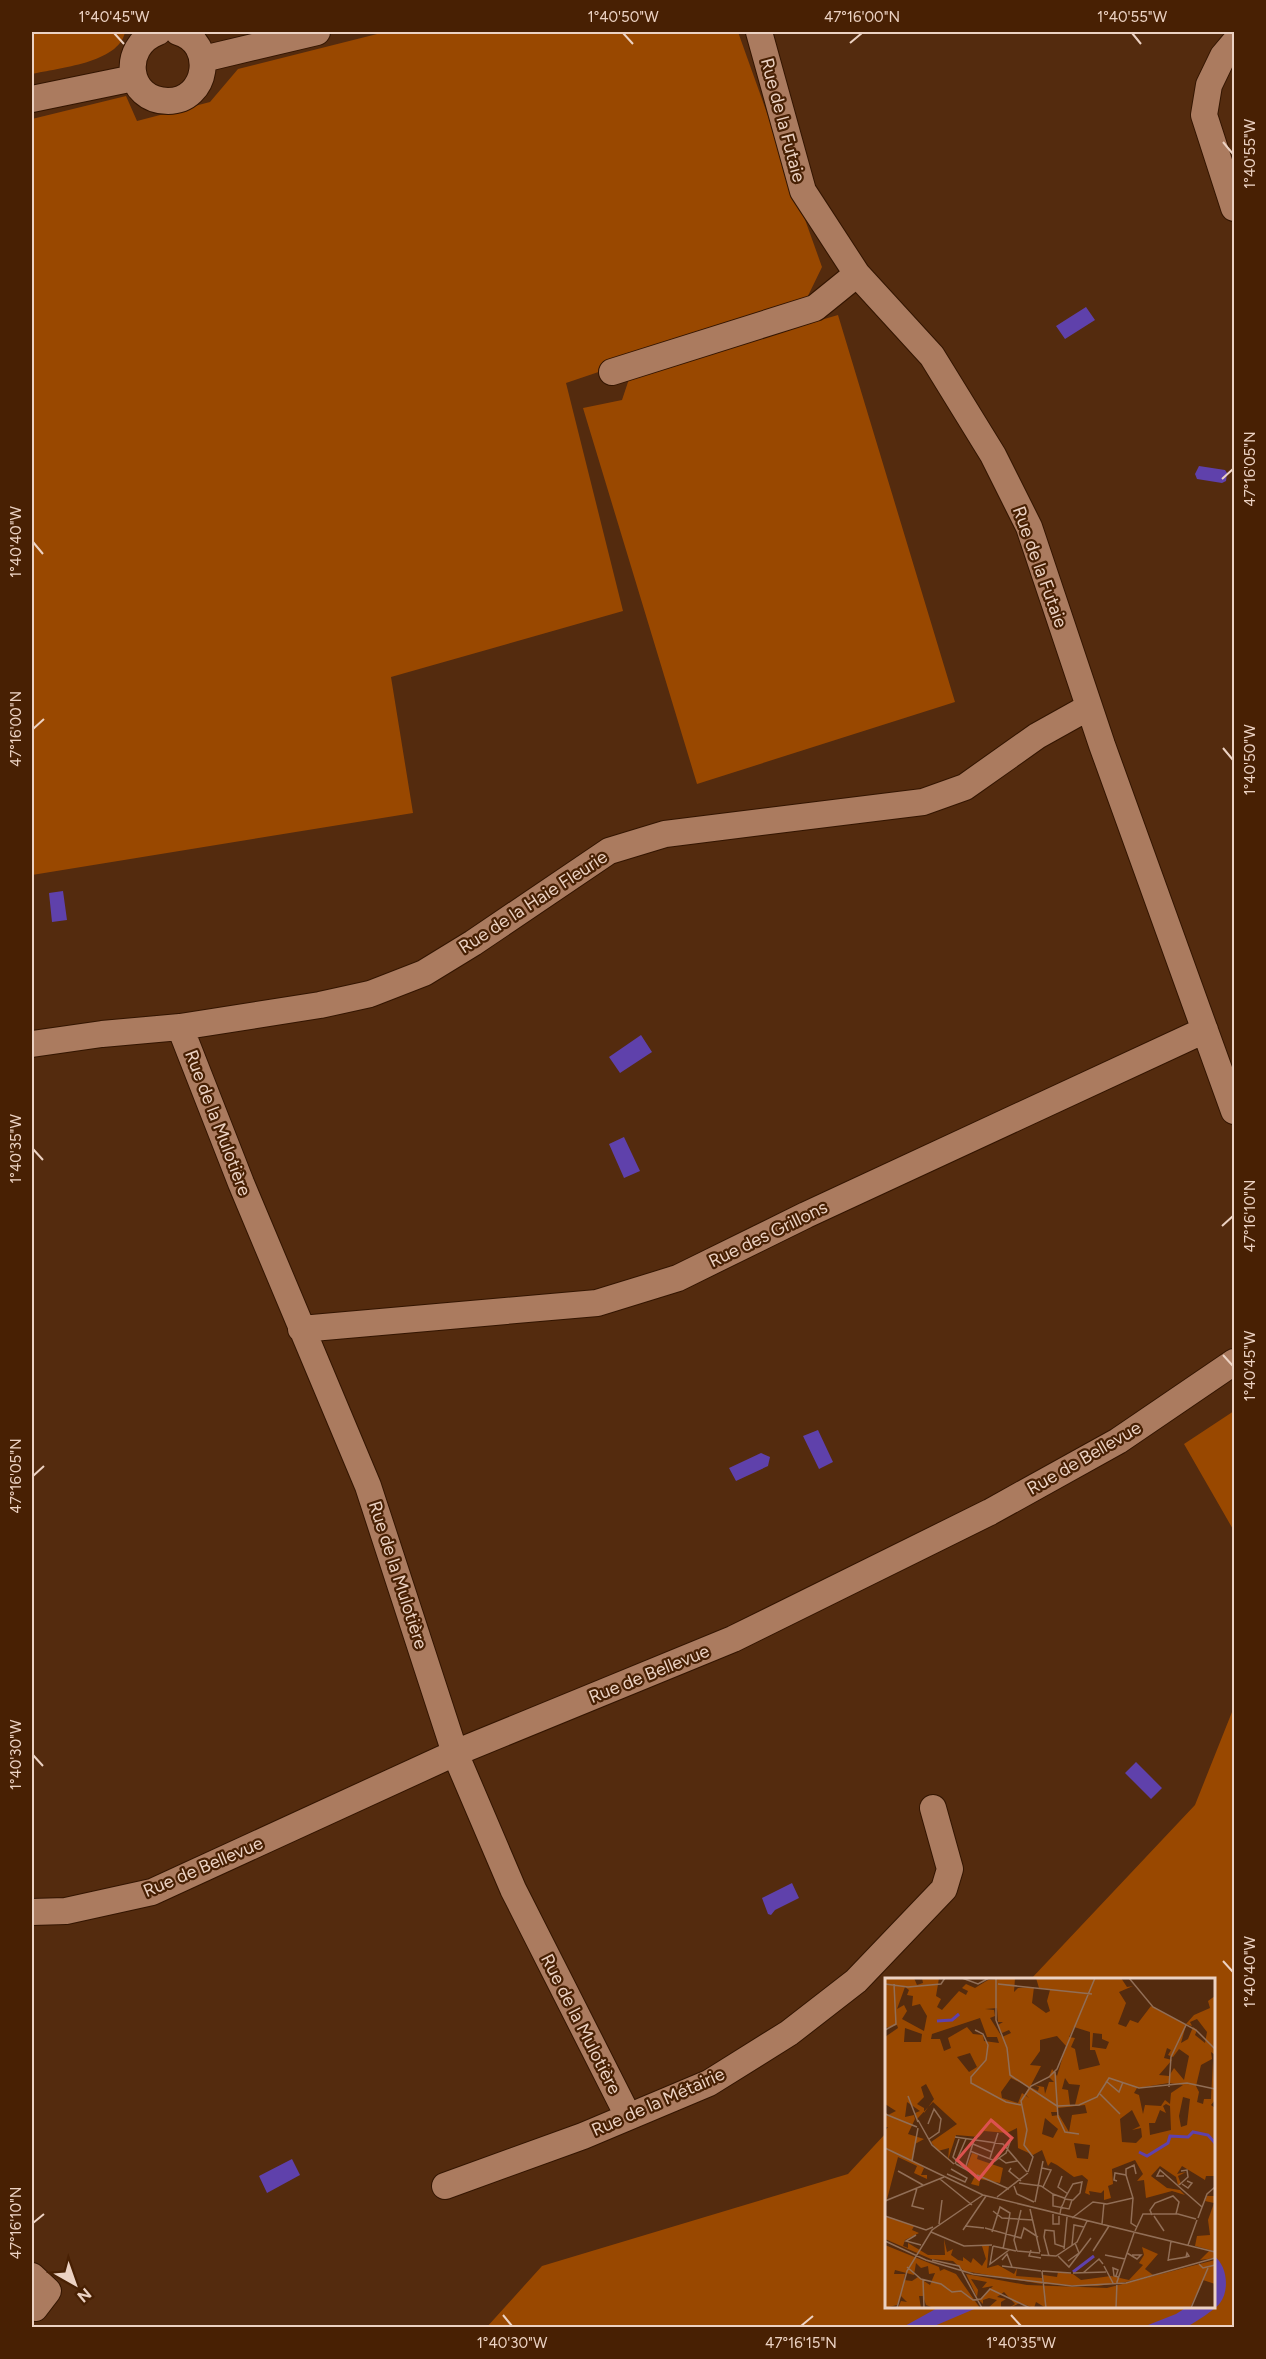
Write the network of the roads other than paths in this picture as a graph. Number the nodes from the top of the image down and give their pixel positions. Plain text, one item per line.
1 (158, 32) edge
2 (178, 32) edge
3 (317, 32) edge
4 (759, 32) edge
5 (1234, 43) edge
6 (203, 59) junction
7 (134, 78) junction
8 (32, 99) edge
9 (1234, 207) edge
10 (858, 274) junction
11 (612, 372) dead end
12 (1089, 707) junction
13 (180, 1027) junction
14 (1204, 1030) junction
15 (32, 1044) edge
16 (1234, 1111) edge
17 (301, 1329) junction
18 (1234, 1362) edge
19 (455, 1753) junction
20 (933, 1808) dead end
21 (32, 1912) edge
22 (628, 2116) junction
23 (445, 2186) dead end
24 (32, 2276) edge
25 (35, 2308) dead end

1 - 7 street
2 - 6 street
3 - 6 street
4 - 10 street, Rue de la Futaie
5 - 9 street
6 - 7 street
7 - 8 street
10 - 11 street
10 - 12 street, Rue de la Futaie
12 - 13 street, Rue de la Haie Fleurie
12 - 14 street, Rue de la Futaie
13 - 15 street, Rue de la Haie Fleurie
13 - 17 street, Rue de la Mulotière
14 - 16 street, Rue de la Futaie
14 - 17 street, Rue des Grillons
17 - 19 street, Rue de la Mulotière
18 - 19 street, Rue de Bellevue
19 - 21 street, Rue de Bellevue
19 - 22 street, Rue de la Mulotière
20 - 22 street, Rue de la Métairie
22 - 23 street, Rue de la Métairie
24 - 25 street

